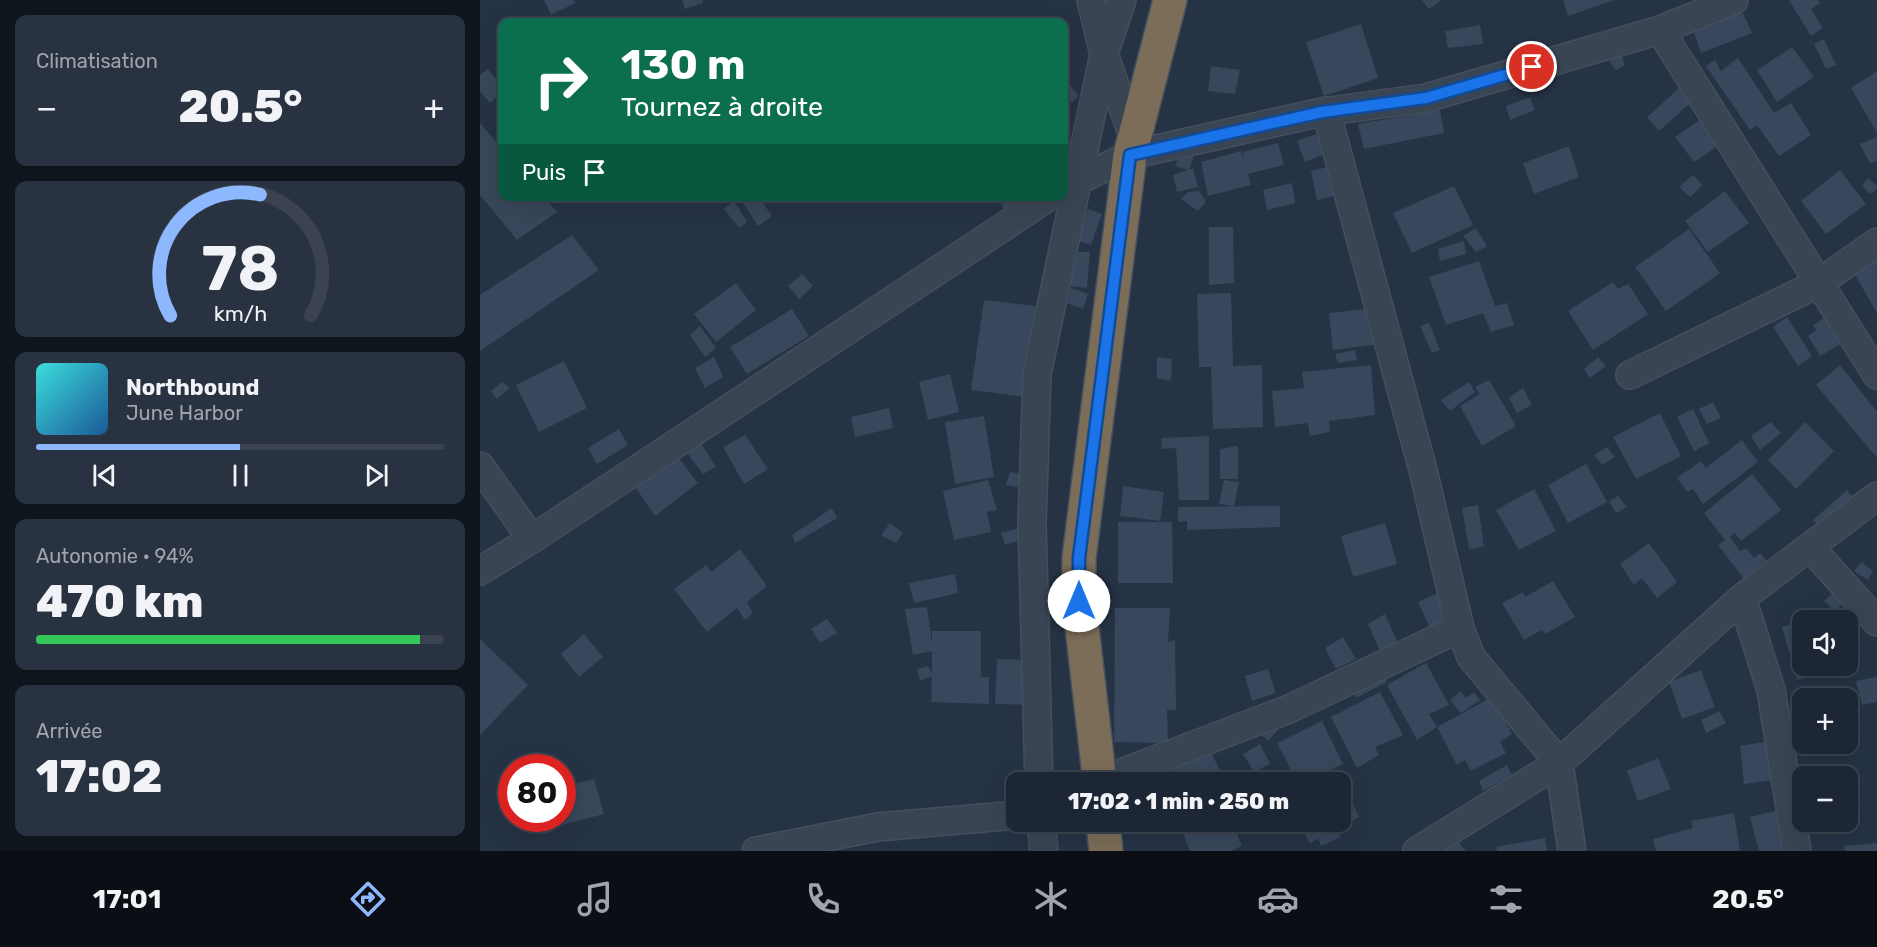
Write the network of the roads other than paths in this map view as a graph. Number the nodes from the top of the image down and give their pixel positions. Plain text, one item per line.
1 (1091, 0) edge
2 (1122, 0) edge
3 (1170, 0) edge
4 (1734, 0) edge
5 (1660, 30) junction
6 (1104, 54) junction
7 (1326, 111) junction
8 (1132, 147) junction
9 (1070, 184) edge
10 (1042, 201) edge
11 (1067, 201) edge
12 (1877, 242) edge
13 (1819, 283) junction
14 (1630, 375) dead end
15 (1877, 375) edge
16 (480, 466) edge
17 (1877, 496) edge
18 (532, 539) junction
19 (1810, 547) junction
20 (480, 571) edge
21 (1742, 598) junction
22 (1877, 622) edge
23 (1460, 628) junction
24 (1560, 763) junction
25 (1039, 772) edge
26 (1099, 772) edge
27 (1126, 772) edge
28 (1006, 816) edge
29 (1042, 832) edge
30 (1104, 832) edge
31 (756, 851) edge
32 (1044, 851) edge
33 (1106, 851) edge
34 (1417, 851) edge
35 (1572, 851) edge
36 (1797, 851) edge

1 - 6 street
2 - 6 street
3 - 8 highway
4 - 5 street
5 - 7 street
5 - 13 street
6 - 8 street
6 - 9 street
7 - 8 street
7 - 23 street
8 - 9 street
8 - 26 highway
10 - 18 street
11 - 25 street
12 - 13 street
13 - 14 street
13 - 15 street
16 - 18 street
17 - 19 street
18 - 20 street
19 - 21 street
19 - 22 street
21 - 24 street
21 - 36 street
23 - 24 street
23 - 27 street
24 - 34 street
24 - 35 street
28 - 31 street
29 - 32 street
30 - 33 highway

